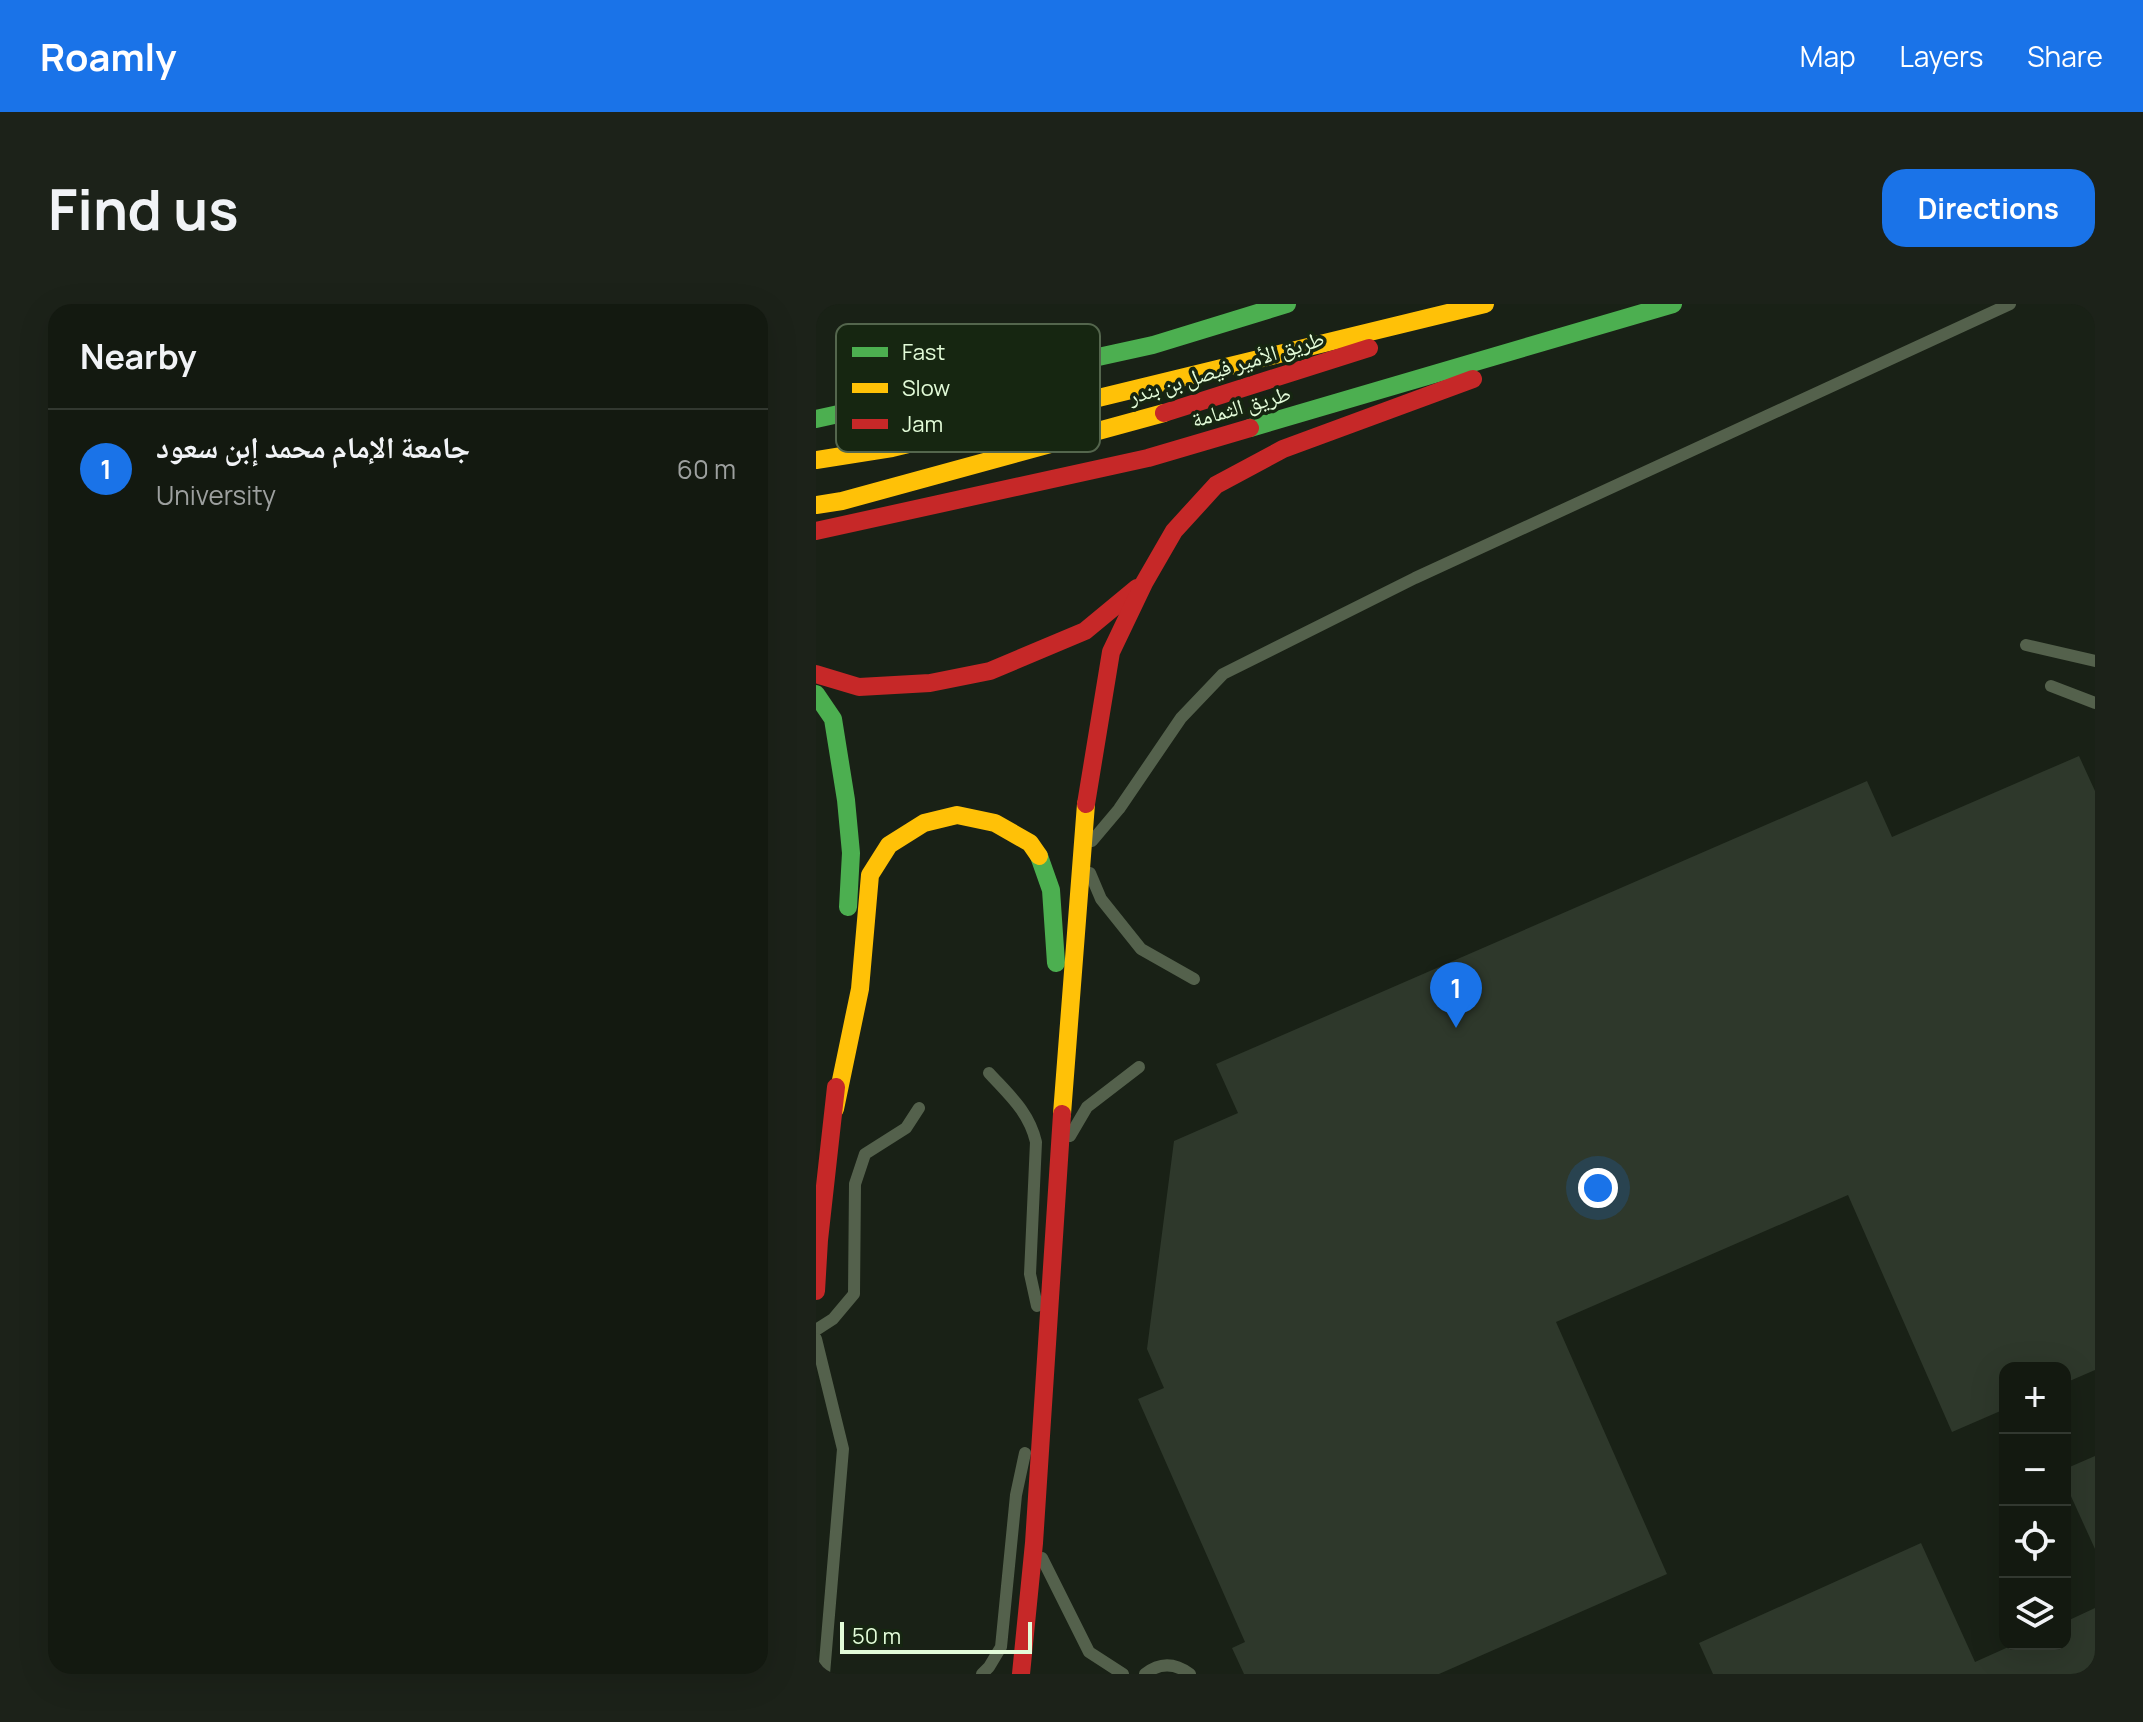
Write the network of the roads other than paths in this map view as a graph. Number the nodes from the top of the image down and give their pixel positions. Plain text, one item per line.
1 (1287, 304) edge
2 (1485, 304) edge
3 (1509, 304) edge
4 (1673, 304) edge
5 (1680, 304) edge
6 (2010, 304) edge
7 (1100, 357) edge
8 (1100, 397) edge
9 (836, 415) edge
10 (816, 419) edge
11 (1100, 430) edge
12 (867, 452) edge
13 (1021, 452) edge
14 (816, 460) edge
15 (816, 505) edge
16 (816, 531) edge
17 (1144, 583) junction
18 (2026, 645) dead end
19 (2095, 661) edge
20 (816, 674) edge
21 (2051, 686) dead end
22 (816, 694) edge
23 (2095, 703) edge
24 (1082, 853) junction
25 (846, 929) dead end
26 (843, 974) dead end
27 (1194, 979) dead end
28 (1068, 1024) junction
29 (1139, 1067) dead end
30 (989, 1073) dead end
31 (919, 1108) dead end
32 (835, 1109) junction
33 (1059, 1156) junction
34 (816, 1291) edge
35 (816, 1330) edge
36 (816, 1339) edge
37 (1046, 1351) junction
38 (1034, 1543) junction
39 (824, 1674) edge
40 (982, 1674) edge
41 (1021, 1674) edge
42 (1123, 1674) edge
43 (1145, 1674) edge
44 (1190, 1674) edge

1 - 7 street
2 - 8 street, طريق الثمامة
3 - 11 street, طريق الأمير فيصل بن بندر
4 - 16 street, طريق الثمامة
5 - 17 street
6 - 24 lane
9 - 10 street
12 - 14 street, طريق الثمامة
13 - 15 street, طريق الأمير فيصل بن بندر
17 - 20 street
17 - 24 street
18 - 19 lane
21 - 23 lane
22 - 25 street
24 - 27 lane
24 - 28 street
26 - 32 street
28 - 32 street
28 - 33 street
29 - 33 lane
30 - 37 lane
31 - 35 lane
32 - 34 street
33 - 37 street
36 - 39 lane
37 - 38 street
37 - 40 lane
38 - 41 street
38 - 42 lane
43 - 44 lane

